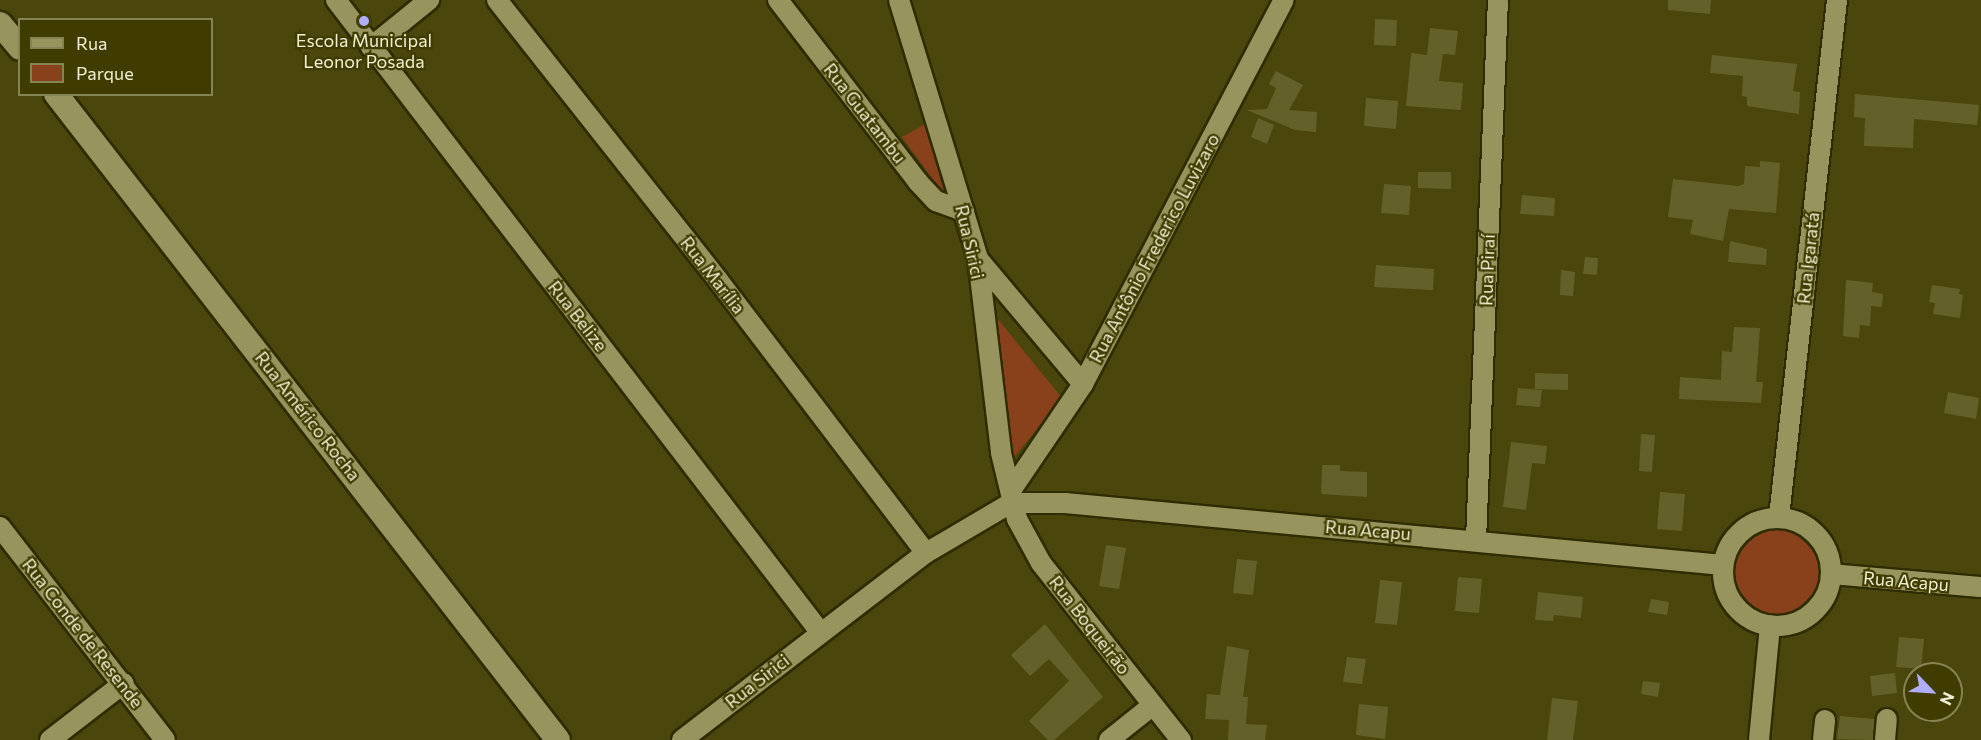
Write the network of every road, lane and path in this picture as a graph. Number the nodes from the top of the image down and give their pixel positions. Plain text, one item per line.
1 (336, 0) edge
2 (429, 0) edge
3 (497, 0) edge
4 (778, 0) edge
5 (899, 0) edge
6 (1284, 0) edge
7 (1498, 0) edge
8 (1837, 0) edge
9 (0, 24) edge
10 (18, 46) edge
11 (370, 47) junction
12 (58, 96) edge
13 (964, 211) junction
14 (978, 259) junction
15 (1083, 384) junction
16 (1012, 496) junction
17 (1779, 517) junction
18 (0, 527) edge
19 (1476, 540) junction
20 (926, 553) junction
21 (1723, 565) junction
22 (1831, 574) junction
23 (1981, 587) edge
24 (1770, 626) junction
25 (820, 632) junction
26 (124, 683) junction
27 (1153, 705) junction
28 (1887, 719) dead end
29 (1825, 720) dead end
30 (50, 740) edge
31 (165, 740) edge
32 (558, 740) edge
33 (682, 740) edge
34 (1109, 740) edge
35 (1181, 740) edge
36 (1759, 740) edge
37 (1823, 740) edge
38 (1885, 740) edge

1 - 11 street, Rua Belize
2 - 11 street
3 - 20 street, Rua Marília
4 - 13 street, Rua Guatambu
5 - 13 street, Rua Sirici
6 - 15 street, Rua Antônio Frederico Luvizaro
7 - 19 street, Rua Piraí
8 - 17 street, Rua Igaratá
9 - 10 street
11 - 25 street, Rua Belize
12 - 32 street, Rua Américo Rocha
13 - 14 street, Rua Sirici
14 - 15 street
14 - 16 street, Rua Sirici
15 - 16 street, Rua Antônio Frederico Luvizaro
16 - 19 street, Rua Acapu
16 - 20 street, Rua Sirici
16 - 27 street, Rua Boqueirão
17 - 21 street
17 - 22 street
18 - 26 street, Rua Conde de Resende
19 - 21 street, Rua Acapu
20 - 25 street, Rua Sirici
21 - 24 street
22 - 23 street, Rua Acapu
22 - 24 street
24 - 36 street
25 - 33 street, Rua Sirici
26 - 30 street
26 - 31 street, Rua Conde de Resende
27 - 34 street
27 - 35 street, Rua Boqueirão
28 - 38 street
29 - 37 street

